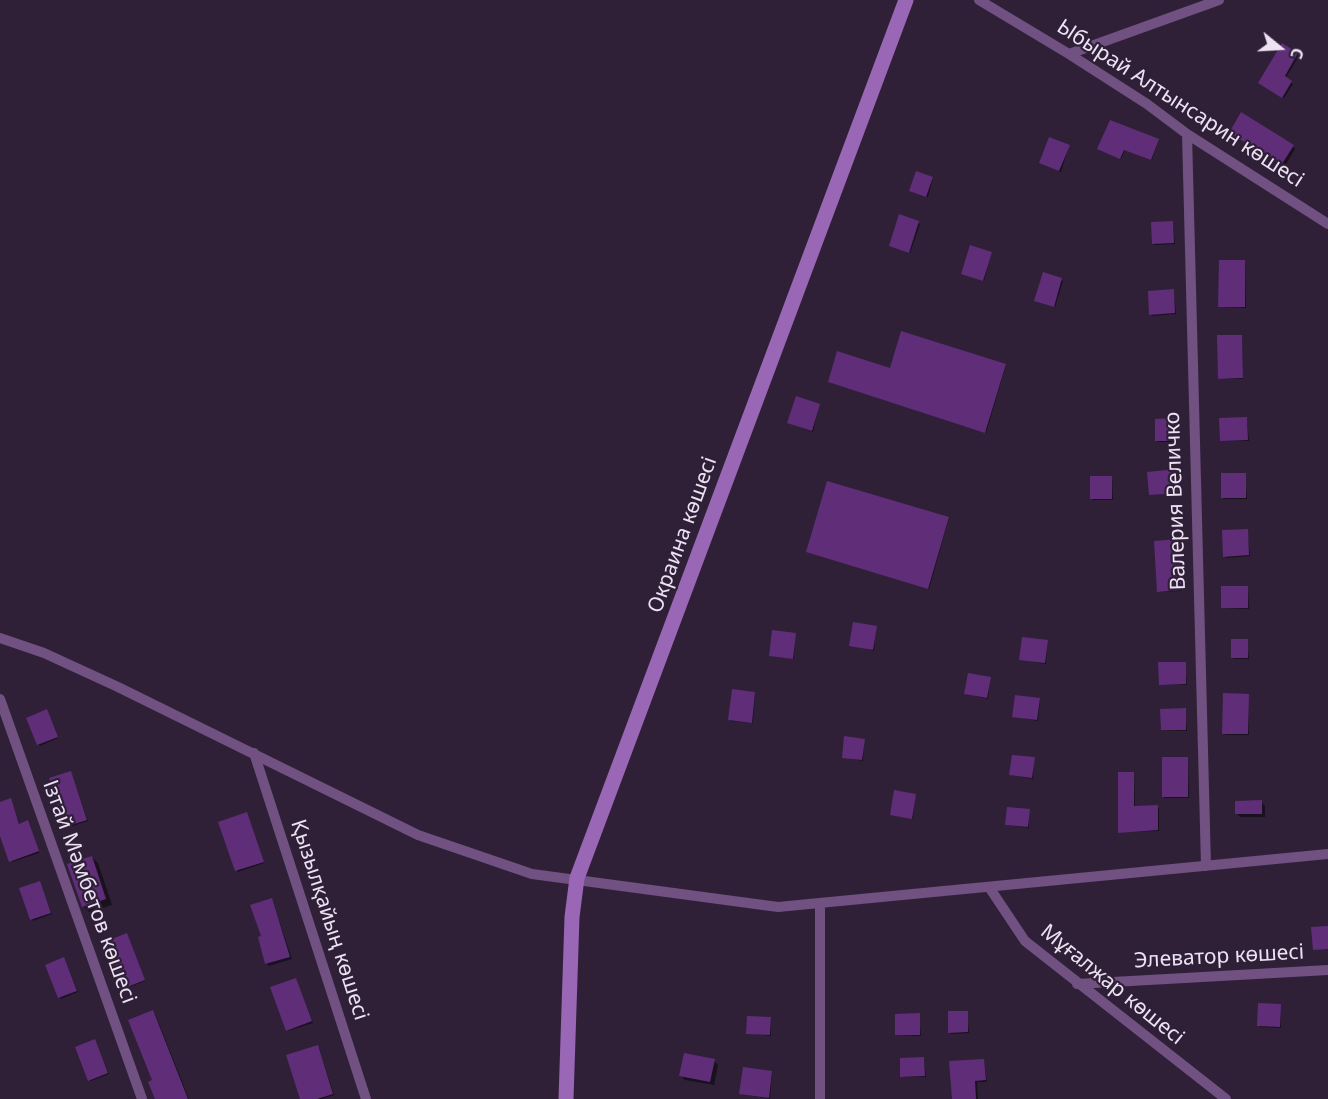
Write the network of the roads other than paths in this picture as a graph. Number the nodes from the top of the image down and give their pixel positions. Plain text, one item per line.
1 (906, 0) edge
2 (979, 0) edge
3 (1219, 0) edge
4 (1069, 54) junction
5 (1187, 134) junction
6 (1328, 224) edge
7 (0, 638) edge
8 (0, 699) edge
9 (255, 753) junction
10 (1328, 854) edge
11 (1206, 866) junction
12 (577, 878) junction
13 (988, 887) junction
14 (820, 903) junction
15 (1328, 970) edge
16 (1077, 984) junction
17 (142, 1099) edge
18 (366, 1099) edge
19 (566, 1099) edge
20 (820, 1099) edge
21 (1226, 1099) edge

1 - 12 street, Окраина көшесі
2 - 4 street, Ыбырай Алтынсарин көшесі
3 - 4 street
4 - 5 street, Ыбырай Алтынсарин көшесі
5 - 6 street, Ыбырай Алтынсарин көшесі
5 - 11 street, Валерия Величко
7 - 9 street
8 - 17 street, Ізтай Мәмбетов көшесі
9 - 12 street
9 - 18 street, Қызылқайың көшесі
10 - 11 street
11 - 13 street
12 - 14 street
12 - 19 street, Окраина көшесі
13 - 14 street
13 - 16 street, Мұғалжар көшесі
14 - 20 street
15 - 16 street, Элеватор көшесі
16 - 21 street, Мұғалжар көшесі

